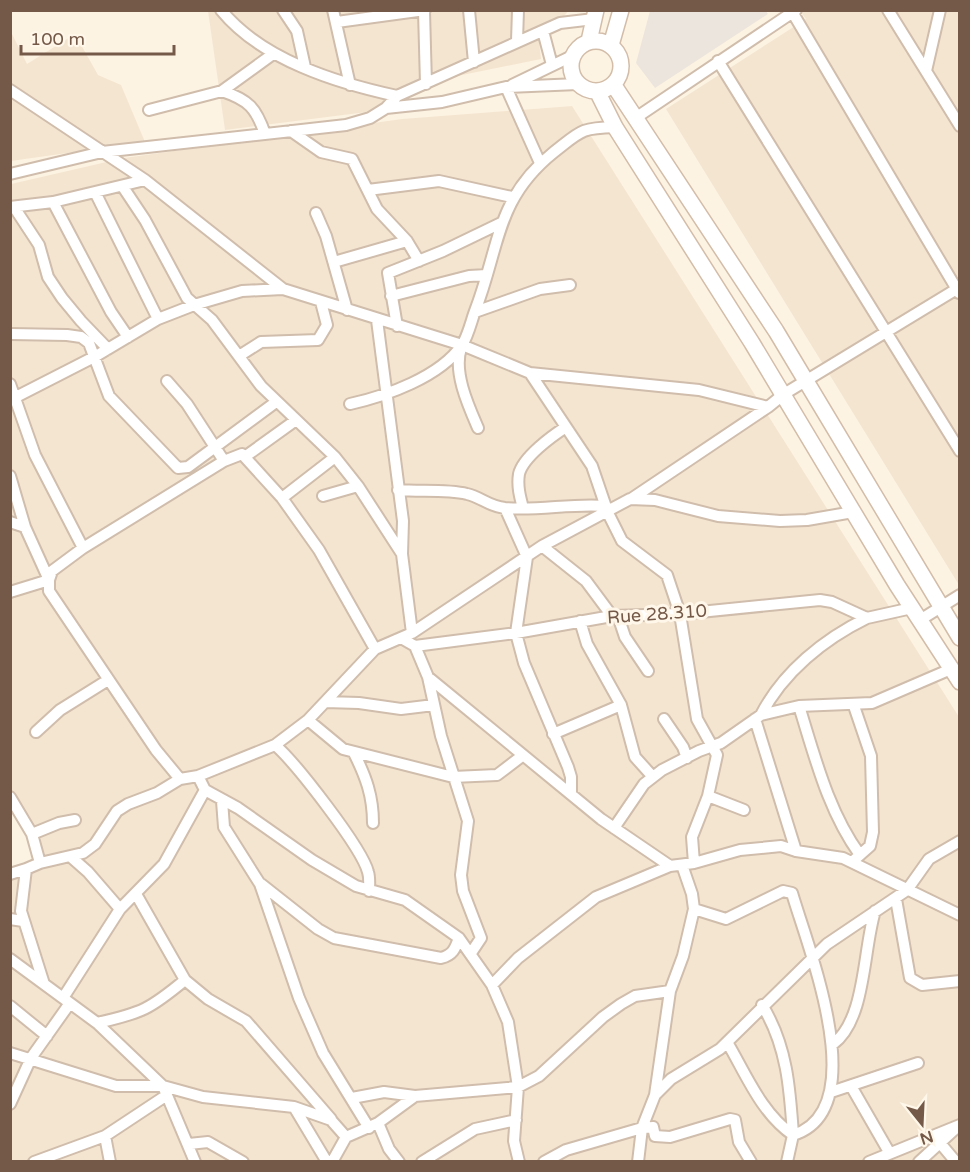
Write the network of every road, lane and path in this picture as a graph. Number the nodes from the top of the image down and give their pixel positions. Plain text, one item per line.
1 (221, 10) edge
2 (283, 10) edge
3 (333, 10) edge
4 (469, 10) edge
5 (519, 10) edge
6 (621, 10) edge
7 (888, 10) edge
8 (940, 10) edge
9 (424, 11) edge
10 (793, 11) edge
11 (390, 13) edge
12 (595, 15) edge
13 (337, 22) junction
14 (543, 31) junction
15 (517, 41) junction
16 (589, 41) junction
17 (611, 45) junction
18 (273, 54) junction
19 (572, 56) junction
20 (718, 61) junction
21 (474, 62) junction
22 (552, 65) junction
23 (305, 67) junction
24 (926, 71) junction
25 (426, 84) junction
26 (578, 84) junction
27 (614, 84) junction
28 (350, 85) junction
29 (506, 87) junction
30 (10, 90) edge
31 (222, 91) junction
32 (597, 91) junction
33 (397, 96) junction
34 (386, 108) junction
35 (149, 110) dead end
36 (637, 117) junction
37 (960, 126) edge
38 (615, 127) junction
39 (291, 131) junction
40 (265, 134) junction
41 (102, 152) junction
42 (540, 163) junction
43 (10, 174) edge
44 (145, 180) junction
45 (123, 187) junction
46 (368, 190) junction
47 (96, 194) junction
48 (512, 197) junction
49 (53, 202) junction
50 (12, 207) edge
51 (316, 213) dead end
52 (501, 223) junction
53 (407, 241) junction
54 (419, 261) junction
55 (333, 262) junction
56 (487, 275) junction
57 (570, 285) dead end
58 (283, 289) junction
59 (959, 290) edge
60 (391, 296) junction
61 (321, 302) junction
62 (194, 305) junction
63 (347, 310) junction
64 (475, 312) junction
65 (158, 320) junction
66 (377, 320) junction
67 (397, 326) junction
68 (886, 332) junction
69 (10, 334) edge
70 (128, 337) junction
71 (462, 345) junction
72 (108, 349) junction
73 (96, 356) junction
74 (239, 356) junction
75 (530, 373) junction
76 (166, 381) dead end
77 (806, 381) junction
78 (10, 384) edge
79 (387, 394) junction
80 (784, 394) junction
81 (13, 399) edge
82 (276, 402) junction
83 (350, 404) dead end
84 (768, 407) junction
85 (296, 420) junction
86 (566, 427) junction
87 (478, 428) dead end
88 (214, 447) junction
89 (960, 451) edge
90 (246, 456) junction
91 (335, 457) junction
92 (224, 461) junction
93 (10, 476) edge
94 (358, 486) junction
95 (398, 490) junction
96 (323, 496) dead end
97 (282, 498) junction
98 (630, 500) junction
99 (505, 508) junction
100 (523, 508) junction
101 (607, 510) junction
102 (853, 512) junction
103 (10, 522) edge
104 (25, 527) junction
105 (542, 546) junction
106 (83, 548) junction
107 (402, 554) junction
108 (527, 557) junction
109 (49, 580) junction
110 (10, 592) edge
111 (960, 595) edge
112 (941, 607) junction
113 (680, 614) junction
114 (916, 614) junction
115 (615, 616) junction
116 (867, 618) junction
117 (580, 621) junction
118 (412, 633) junction
119 (516, 633) junction
120 (401, 638) junction
121 (960, 638) edge
122 (415, 646) junction
123 (375, 649) junction
124 (951, 669) junction
125 (648, 671) dead end
126 (428, 677) junction
127 (108, 680) junction
128 (960, 682) edge
129 (325, 702) junction
130 (434, 705) junction
131 (621, 705) junction
132 (799, 706) junction
133 (854, 706) junction
134 (758, 717) junction
135 (664, 719) dead end
136 (308, 720) junction
137 (36, 732) dead end
138 (553, 734) junction
139 (275, 745) junction
140 (712, 747) junction
141 (354, 753) junction
142 (522, 756) junction
143 (687, 758) junction
144 (198, 776) junction
145 (453, 777) junction
146 (653, 777) junction
147 (180, 779) junction
148 (205, 790) junction
149 (570, 794) junction
150 (708, 796) junction
151 (10, 797) edge
152 (222, 801) junction
153 (744, 810) dead end
154 (75, 820) dead end
155 (373, 823) dead end
156 (614, 828) junction
157 (32, 834) junction
158 (960, 842) edge
159 (796, 851) junction
160 (71, 857) junction
161 (856, 858) junction
162 (39, 863) junction
163 (694, 863) junction
164 (682, 865) junction
165 (670, 866) junction
166 (26, 869) junction
167 (10, 874) edge
168 (260, 884) junction
169 (369, 891) junction
170 (907, 891) junction
171 (136, 894) junction
172 (896, 899) junction
173 (120, 909) junction
174 (693, 909) junction
175 (875, 910) junction
176 (960, 915) edge
177 (10, 919) edge
178 (23, 921) junction
179 (459, 938) junction
180 (471, 953) junction
181 (10, 959) edge
182 (811, 959) junction
183 (185, 980) junction
184 (960, 981) edge
185 (44, 984) junction
186 (492, 985) junction
187 (670, 991) junction
188 (66, 1001) junction
189 (762, 1005) junction
190 (10, 1006) edge
191 (98, 1023) junction
192 (47, 1036) junction
193 (727, 1042) junction
194 (833, 1044) junction
195 (10, 1053) edge
196 (31, 1058) junction
197 (918, 1063) dead end
198 (851, 1086) junction
199 (518, 1087) junction
200 (165, 1091) junction
201 (831, 1092) junction
202 (655, 1095) junction
203 (415, 1096) junction
204 (352, 1098) junction
205 (10, 1104) edge
206 (294, 1107) junction
207 (331, 1119) junction
208 (516, 1120) junction
209 (960, 1125) edge
210 (374, 1126) junction
211 (642, 1128) junction
212 (793, 1135) junction
213 (105, 1136) junction
214 (346, 1137) junction
215 (940, 1143) junction
216 (189, 1144) junction
217 (889, 1152) junction
218 (34, 1161) edge
219 (110, 1161) edge
220 (195, 1161) edge
221 (243, 1161) edge
222 (327, 1161) edge
223 (332, 1161) edge
224 (399, 1161) edge
225 (422, 1161) edge
226 (519, 1161) edge
227 (544, 1161) edge
228 (638, 1161) edge
229 (751, 1161) edge
230 (787, 1161) edge
231 (869, 1161) edge
232 (918, 1161) edge
233 (956, 1161) edge

1 - 18 street
2 - 23 street
3 - 13 street
4 - 21 street
5 - 15 street
6 - 17 main road
7 - 24 street
8 - 24 street
9 - 11 street
9 - 25 street
10 - 20 street
10 - 59 street
11 - 13 street
12 - 14 street
12 - 16 main road
13 - 28 street
14 - 15 street
14 - 22 street
15 - 21 street
16 - 17 main road
16 - 19 main road
17 - 27 main road
18 - 23 street
18 - 31 street
19 - 22 street
19 - 26 main road
20 - 36 street
20 - 68 street
21 - 25 street
22 - 29 street
23 - 28 street
24 - 37 street
25 - 33 street
26 - 29 street
26 - 32 main road
27 - 32 main road
27 - 36 main road
28 - 33 street
29 - 34 street
29 - 42 street
30 - 41 street
31 - 35 street
31 - 40 street
32 - 38 main road
33 - 34 street
34 - 39 street
36 - 77 main road
38 - 42 street
38 - 80 main road
39 - 40 street
39 - 46 street
40 - 41 street
41 - 43 street
41 - 44 street
42 - 48 street
44 - 45 street
44 - 58 street
45 - 47 street
45 - 62 street
46 - 48 street
46 - 53 street
47 - 49 street
47 - 65 street
48 - 52 street
49 - 50 street
49 - 70 street
50 - 72 street
51 - 55 street
52 - 54 street
52 - 56 street
53 - 54 street
53 - 55 street
54 - 60 street
55 - 63 street
56 - 60 street
56 - 64 street
57 - 64 street
58 - 61 street
58 - 62 street
59 - 68 street
60 - 67 street
61 - 63 street
61 - 74 street
62 - 65 street
62 - 74 street
63 - 66 street
64 - 71 street
65 - 70 street
66 - 67 street
66 - 79 street
67 - 71 street
68 - 77 street
68 - 89 street
69 - 73 street
70 - 72 street
71 - 75 street
71 - 79 street
71 - 87 street
72 - 73 street
73 - 81 street
73 - 88 street
74 - 82 street
75 - 84 street
75 - 86 street
76 - 88 street
77 - 80 street
77 - 112 main road
78 - 81 street
79 - 83 street
79 - 95 street
80 - 84 street
80 - 102 main road
81 - 106 street
82 - 85 street
82 - 88 street
84 - 98 street
85 - 90 street
85 - 91 street
86 - 100 street
86 - 101 street
88 - 92 street
90 - 92 street
90 - 97 street
91 - 94 street
91 - 97 street
92 - 106 street
93 - 104 street
94 - 96 street
94 - 107 street
95 - 99 street
95 - 107 street
97 - 123 street
98 - 101 street
98 - 102 street
99 - 100 street
99 - 108 street
100 - 101 street
101 - 105 street
101 - 113 street
102 - 114 main road
103 - 104 street
104 - 109 street
105 - 108 street
105 - 115 street
106 - 109 street
107 - 118 street
108 - 118 street
108 - 119 street
109 - 110 street
109 - 127 street
111 - 112 street
112 - 114 street
112 - 121 main road
113 - 115 street, Rue 28.310
113 - 116 street, Rue 28.310
113 - 140 street
114 - 116 street
114 - 124 main road
115 - 117 street, Rue 28.310
115 - 125 street
116 - 134 street
117 - 119 street, Rue 28.310
117 - 131 street
118 - 120 street
119 - 122 street, Rue 28.310
119 - 138 street
120 - 122 street
120 - 123 street
122 - 126 street
123 - 129 street
124 - 128 main road
124 - 133 street
126 - 130 street
126 - 142 street
127 - 137 street
127 - 147 street
129 - 130 street
129 - 136 street
130 - 145 street
131 - 138 street
131 - 146 street
132 - 133 street
132 - 134 street
132 - 161 street
133 - 161 street
134 - 140 street
134 - 159 street
135 - 143 street
136 - 139 street
136 - 141 street
138 - 149 street
139 - 144 street
139 - 169 street
140 - 143 street
140 - 150 street
141 - 145 street
141 - 155 street
142 - 145 street
142 - 149 street
143 - 146 street
144 - 147 street
144 - 148 street
145 - 180 street
146 - 156 street
147 - 160 street
148 - 152 street
148 - 171 street
149 - 156 street
150 - 153 street
150 - 163 street
151 - 157 street
152 - 168 street
152 - 169 street
154 - 157 street
156 - 165 street
157 - 162 street
158 - 170 street
159 - 161 street
159 - 163 street
160 - 162 street
160 - 173 street
161 - 170 street
162 - 166 street
163 - 164 street
164 - 165 street
164 - 174 street
165 - 186 street
166 - 167 street
166 - 178 street
168 - 179 street
168 - 204 street
169 - 179 street
170 - 172 street
170 - 176 street
171 - 173 street
171 - 183 street
172 - 175 street
172 - 184 street
173 - 188 street
174 - 182 street
174 - 187 street
175 - 182 street
175 - 194 street
177 - 178 street
178 - 185 street
179 - 180 street
180 - 186 street
181 - 185 street
182 - 189 street
182 - 194 street
183 - 191 street
183 - 207 street
185 - 188 street
186 - 199 street
187 - 199 street
187 - 202 street
188 - 191 street
188 - 192 street
189 - 193 street
189 - 212 street
190 - 192 street
191 - 200 street
192 - 196 street
193 - 202 street
193 - 212 street
194 - 201 street
195 - 196 street
196 - 200 street
196 - 205 street
197 - 198 street
198 - 201 street
198 - 217 street
199 - 203 street
199 - 208 street
200 - 206 street
200 - 213 street
200 - 216 street
201 - 212 street
202 - 211 street
203 - 204 street
203 - 210 street
204 - 210 street
206 - 207 street
206 - 222 street
207 - 214 street
208 - 225 street
208 - 226 street
209 - 215 street
209 - 217 street
210 - 214 street
210 - 224 street
211 - 227 street
211 - 228 street
211 - 229 street
212 - 230 street
213 - 218 street
213 - 219 street
214 - 223 street
215 - 232 street
215 - 233 street
216 - 220 street
216 - 221 street
217 - 231 street

